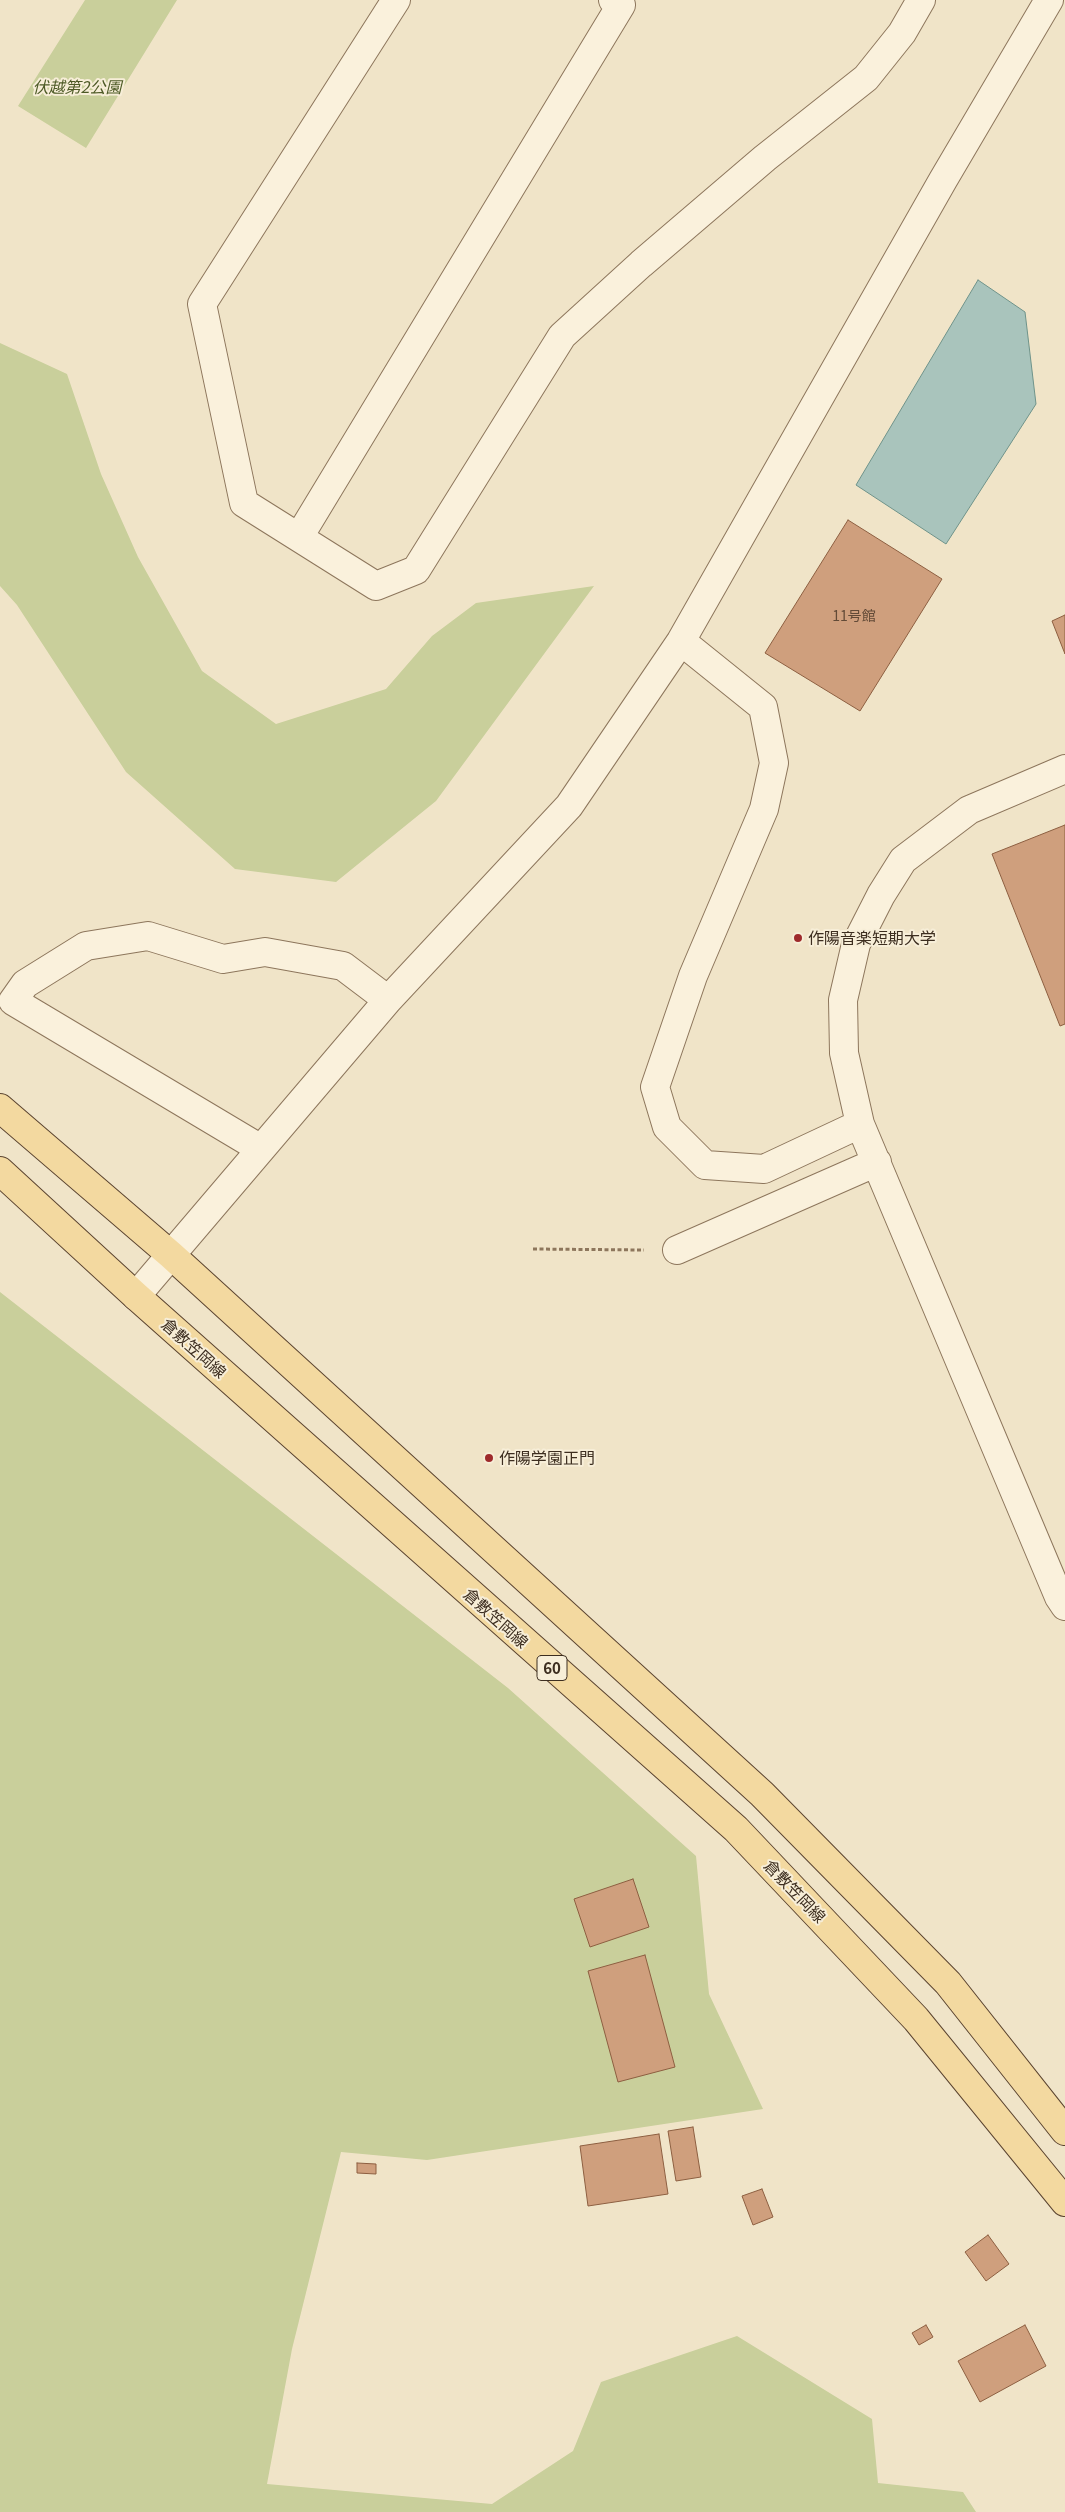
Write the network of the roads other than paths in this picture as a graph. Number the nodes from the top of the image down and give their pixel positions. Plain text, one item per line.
1 (396, 0) edge
2 (613, 0) edge
3 (921, 0) edge
4 (1041, 2) edge
5 (300, 538) junction
6 (681, 641) junction
7 (1065, 768) edge
8 (388, 1000) junction
9 (0, 1108) edge
10 (860, 1124) junction
11 (261, 1149) junction
12 (876, 1162) junction
13 (0, 1171) edge
14 (677, 1250) road end
15 (171, 1255) junction
16 (136, 1296) junction
17 (1065, 1606) edge
18 (1065, 2131) edge
19 (1065, 2202) edge

1 - 5 street
2 - 5 street
3 - 5 street
4 - 6 street
6 - 8 street
6 - 10 street
7 - 10 street
8 - 11 street
8 - 11 street
9 - 15 main road
10 - 12 street
11 - 15 street
12 - 14 street
12 - 17 street
13 - 16 main road, 倉敷笠岡線 / 60
15 - 16 street
15 - 18 main road
16 - 19 main road, 倉敷笠岡線 / 60

